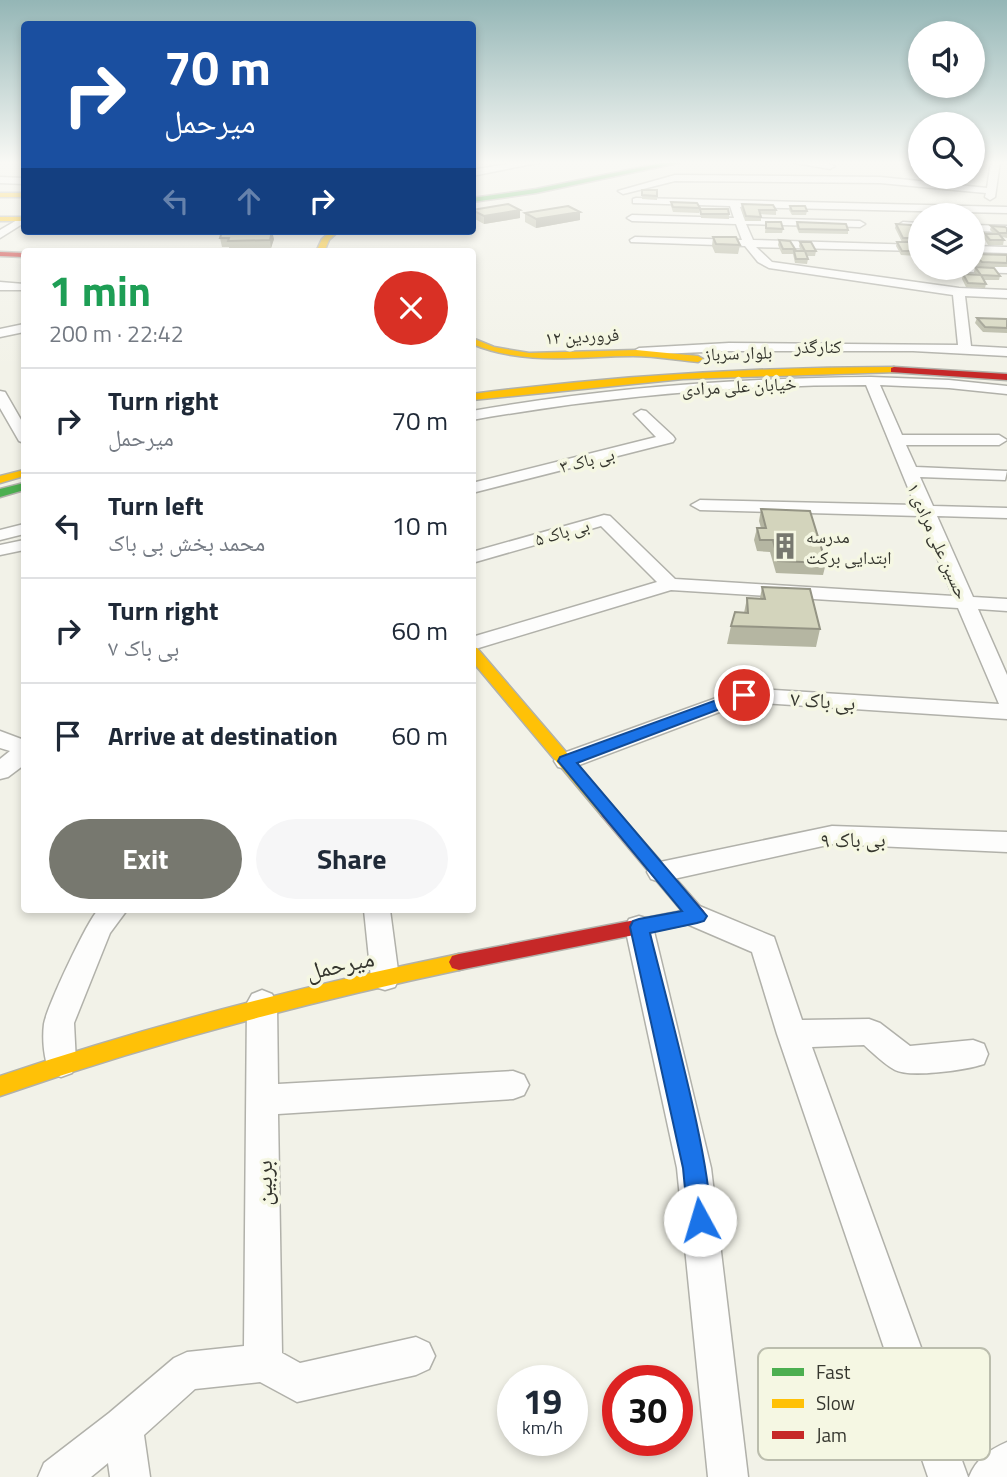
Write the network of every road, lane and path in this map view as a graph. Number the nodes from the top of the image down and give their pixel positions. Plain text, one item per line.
1 (744, 231) edge
2 (635, 240) dead end
3 (748, 243) junction
4 (908, 248) edge
5 (985, 249) edge
6 (1007, 250) edge
7 (0, 254) edge
8 (21, 255) edge
9 (985, 269) edge
10 (1007, 270) edge
11 (0, 286) edge
12 (21, 287) edge
13 (959, 292) junction
14 (1007, 294) edge
15 (21, 329) edge
16 (0, 333) edge
17 (476, 343) edge
18 (862, 346) junction
19 (965, 350) junction
20 (1007, 352) edge
21 (629, 353) junction
22 (844, 355) junction
23 (698, 359) junction
24 (1007, 363) edge
25 (814, 376) junction
26 (1007, 377) edge
27 (871, 381) junction
28 (476, 382) edge
29 (1007, 390) edge
30 (0, 395) edge
31 (476, 397) edge
32 (5, 414) edge
33 (641, 414) dead end
34 (476, 415) edge
35 (21, 434) edge
36 (894, 440) junction
37 (999, 440) dead end
38 (908, 472) junction
39 (21, 474) edge
40 (1005, 475) dead end
41 (0, 480) edge
42 (21, 487) edge
43 (476, 487) edge
44 (0, 493) edge
45 (700, 505) dead end
46 (925, 513) junction
47 (1007, 513) edge
48 (21, 529) edge
49 (0, 535) edge
50 (21, 546) edge
51 (0, 550) edge
52 (476, 557) edge
53 (670, 584) junction
54 (966, 603) junction
55 (1007, 605) edge
56 (476, 642) edge
57 (476, 656) edge
58 (1007, 700) edge
59 (1007, 712) edge
60 (0, 739) edge
61 (21, 749) edge
62 (21, 753) edge
63 (566, 761) junction
64 (0, 771) edge
65 (1007, 842) edge
66 (660, 872) junction
67 (111, 913) edge
68 (377, 913) edge
69 (697, 916) junction
70 (639, 927) junction
71 (386, 978) junction
72 (262, 1003) junction
73 (792, 1034) junction
74 (973, 1054) dead end
75 (61, 1063) junction
76 (513, 1085) dead end
77 (0, 1086) edge
78 (263, 1100) junction
79 (903, 1348) edge
80 (416, 1356) dead end
81 (263, 1363) junction
82 (123, 1427) junction
83 (942, 1460) edge
84 (1007, 1462) edge
85 (58, 1477) edge
86 (130, 1477) edge
87 (728, 1477) edge
88 (948, 1477) edge
89 (989, 1477) edge

1 - 3 street
2 - 3 street
3 - 4 street
3 - 13 street
5 - 6 street
7 - 8 main road
9 - 10 street
11 - 12 street
13 - 14 street
13 - 19 street
15 - 16 street
17 - 21 main road, ۱۲ فروردین
18 - 19 street, کنارگذر
18 - 21 street, کنارگذر
18 - 22 main road
19 - 20 street, کنارگذر
21 - 23 main road, ۱۲ فروردین
22 - 23 main road, بلوار سرباز
22 - 24 main road, بلوار سرباز
23 - 28 main road, بلوار سرباز
25 - 26 main road, بلوار سرباز
25 - 27 street, خیابان علی مرادی
25 - 31 main road, بلوار سرباز
25 - 34 street, خیابان علی مرادی
27 - 29 street, خیابان علی مرادی
27 - 36 street, حسین علی مرادی ۱
30 - 32 street
32 - 35 street
33 - 43 street, بی باک ۳
36 - 37 street
36 - 38 street, حسین علی مرادی ۱
38 - 40 street
38 - 46 street, حسین علی مرادی ۱
39 - 41 main road
42 - 44 main road
45 - 46 street
46 - 47 street
46 - 54 street, حسین علی مرادی ۱
48 - 49 street
50 - 51 street
52 - 53 street, بی باک ۵
53 - 54 street
53 - 56 street
54 - 55 street
54 - 58 street, حسین علی مرادی ۱
57 - 63 main road
59 - 63 street, بی باک ۷
60 - 61 street
62 - 64 street
63 - 66 main road
65 - 66 street, بی باک ۹
66 - 69 main road
67 - 75 street
68 - 71 street
69 - 70 main road, میرحمل
69 - 73 street
70 - 71 main road, میرحمل
70 - 87 street
71 - 72 main road, میرحمل
72 - 75 main road, میرحمل
72 - 78 street, بربین
73 - 74 street
73 - 79 street
75 - 77 main road, میرحمل
76 - 78 street
78 - 81 street, بربین
80 - 81 street
81 - 82 street
82 - 85 street
82 - 86 street
83 - 88 street
84 - 89 street

